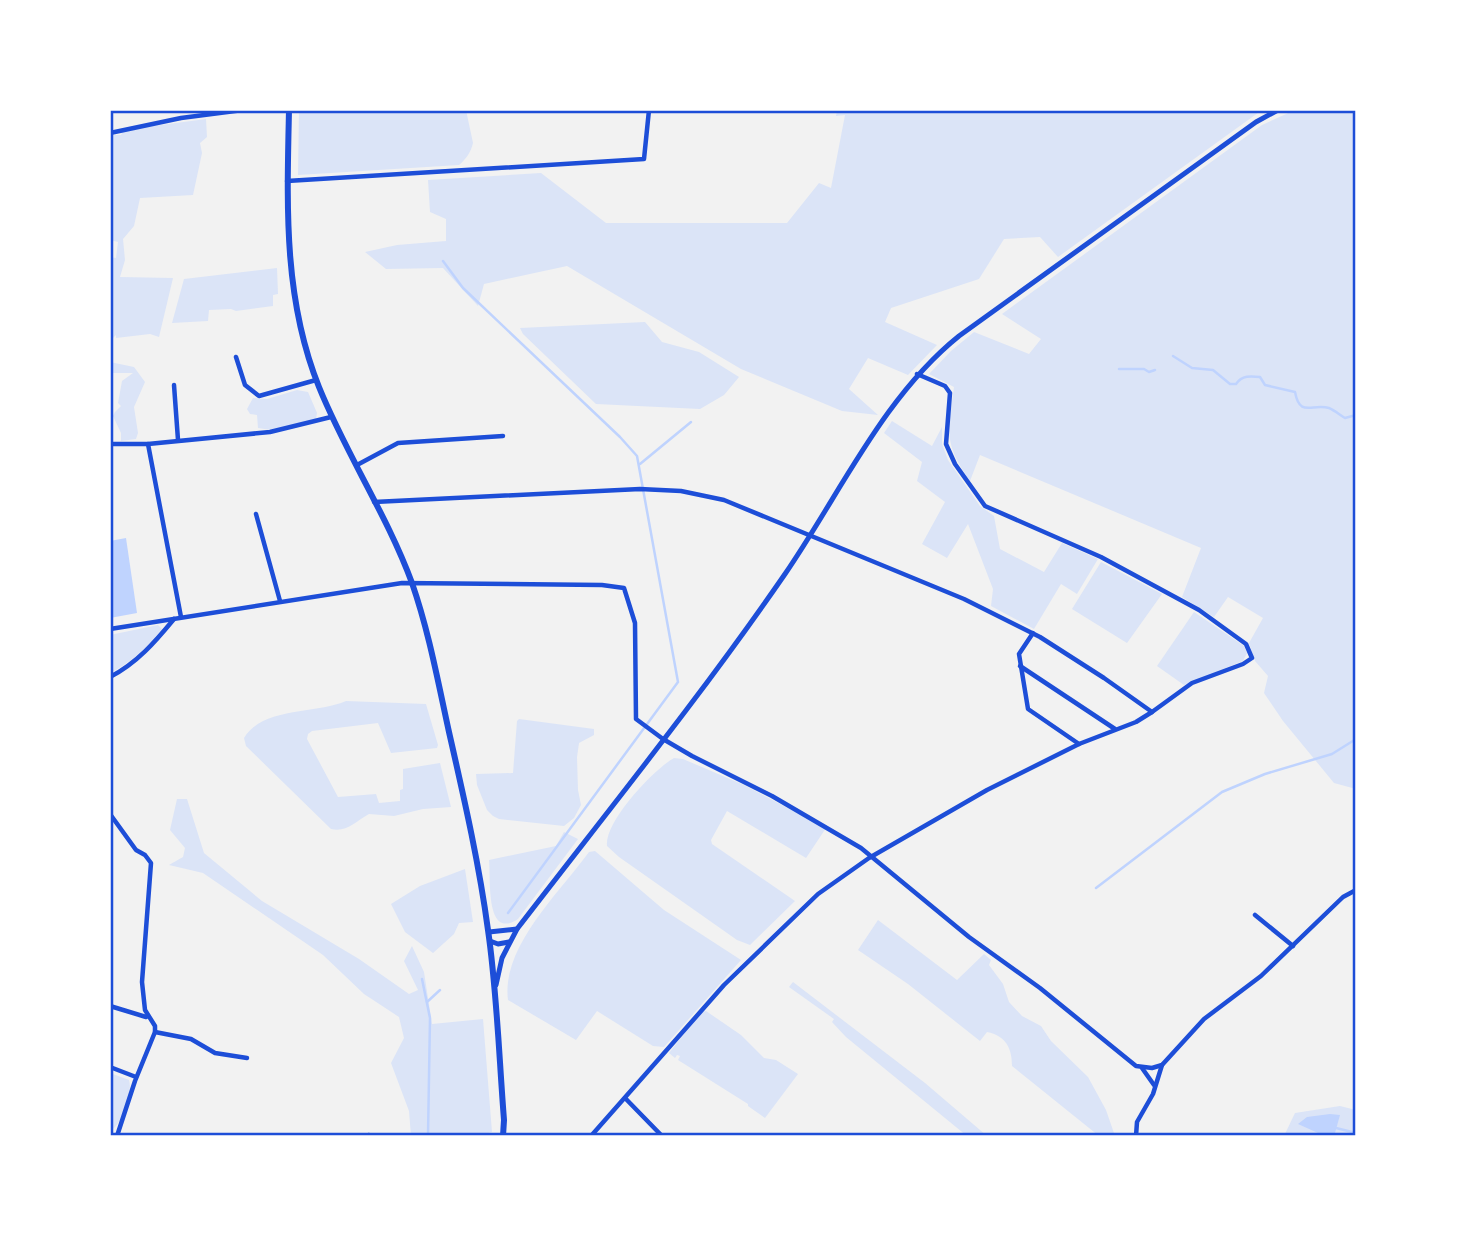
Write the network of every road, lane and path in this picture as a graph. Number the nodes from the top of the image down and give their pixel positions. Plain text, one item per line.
1 (243, 110) edge
2 (289, 110) edge
3 (649, 110) edge
4 (1278, 110) edge
5 (110, 132) edge
6 (288, 181) junction
7 (236, 357) dead end
8 (917, 374) junction
9 (316, 380) junction
10 (174, 385) dead end
11 (331, 417) junction
12 (503, 436) dead end
13 (178, 440) junction
14 (110, 444) edge
15 (148, 444) junction
16 (356, 465) junction
17 (374, 502) junction
18 (256, 514) dead end
19 (811, 534) junction
20 (411, 583) junction
21 (280, 601) junction
22 (177, 617) junction
23 (110, 629) edge
24 (1033, 633) junction
25 (1019, 665) junction
26 (110, 677) edge
27 (1152, 712) junction
28 (1116, 729) junction
29 (663, 739) junction
30 (1079, 744) junction
31 (110, 814) edge
32 (873, 856) junction
33 (1356, 890) edge
34 (1255, 915) dead end
35 (517, 929) junction
36 (489, 932) junction
37 (490, 941) junction
38 (509, 942) junction
39 (1293, 946) junction
40 (494, 991) junction
41 (110, 1006) edge
42 (147, 1017) junction
43 (155, 1032) junction
44 (247, 1058) dead end
45 (1162, 1065) junction
46 (110, 1067) edge
47 (1142, 1068) junction
48 (136, 1077) junction
49 (1155, 1085) junction
50 (625, 1098) junction
51 (117, 1136) edge
52 (503, 1136) edge
53 (592, 1136) edge
54 (662, 1136) edge
55 (1136, 1136) edge

1 - 5 street
2 - 6 main road
3 - 6 street
4 - 8 street
6 - 9 main road
7 - 9 street
8 - 19 street
8 - 27 street
9 - 11 main road
10 - 13 street
11 - 13 street
11 - 16 main road
12 - 16 street
13 - 15 street
14 - 15 street
15 - 22 street
16 - 17 main road
17 - 19 street
17 - 20 main road
18 - 21 street
19 - 24 street
19 - 29 street
20 - 21 street
20 - 29 street
20 - 36 main road
21 - 22 street
22 - 23 street
22 - 26 street
24 - 25 street
24 - 27 street
25 - 28 street
25 - 30 street
27 - 28 street
28 - 30 street
29 - 32 street
29 - 35 street
30 - 32 street
31 - 42 street
32 - 47 street
32 - 50 street
33 - 39 street
34 - 39 street
35 - 36 street
35 - 38 street
36 - 37 main road
37 - 38 street
37 - 40 main road
38 - 40 street
39 - 45 street
40 - 52 main road
41 - 42 street
42 - 43 street
43 - 44 street
43 - 48 street
45 - 47 street
45 - 49 street
46 - 48 street
47 - 49 street
48 - 51 street
49 - 55 street
50 - 53 street
50 - 54 street

